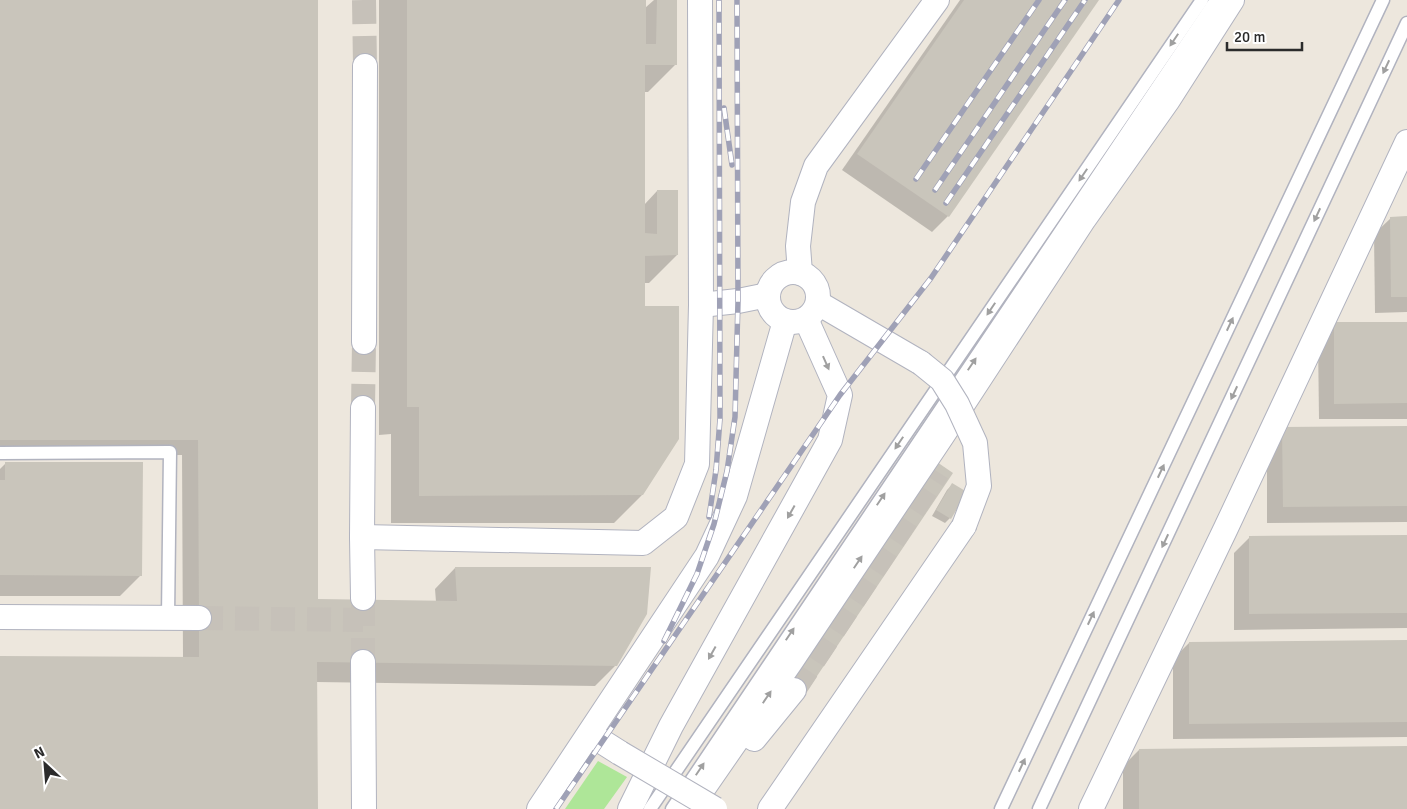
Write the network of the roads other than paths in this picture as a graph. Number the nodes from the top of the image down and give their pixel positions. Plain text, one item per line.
1 (700, 0) edge
2 (937, 0) edge
3 (1202, 0) edge
4 (1216, 0) edge
5 (1232, 0) edge
6 (1383, 0) edge
7 (1407, 23) edge
8 (365, 66) tunnel mouth
9 (1168, 72) junction
10 (1168, 100) junction
11 (1407, 142) edge
12 (800, 273) junction
13 (768, 296) junction
14 (701, 305) junction
15 (803, 314) junction
16 (364, 342) tunnel mouth
17 (363, 408) tunnel mouth
18 (0, 453) edge
19 (362, 537) junction
20 (363, 598) tunnel mouth
21 (0, 617) edge
22 (168, 617) junction
23 (199, 618) tunnel mouth
24 (363, 662) tunnel mouth
25 (794, 690) tunnel mouth
26 (590, 734) junction
27 (718, 768) junction
28 (364, 809) edge
29 (539, 809) edge
30 (630, 809) edge
31 (650, 809) edge
32 (672, 809) edge
33 (689, 809) edge
34 (715, 809) edge
35 (770, 809) edge
36 (1001, 809) edge
37 (1039, 809) edge
38 (1091, 809) edge

1 - 14 street
2 - 12 street
3 -> 31 lane
4 - 9 lane
5 - 10 street
36 -> 6 lane
7 -> 37 lane
8 - 16 street
9 - 10 street
32 -> 9 lane
27 -> 10 street
11 - 38 street
12 - 13 street
12 - 15 street
13 - 14 street
13 - 15 street
14 - 19 street
15 - 26 street
15 -> 30 street
15 - 35 street, bridge
17 - 19 street
18 - 22 lane
19 - 20 street
21 - 22 street
22 - 23 street
24 - 28 street
25 - 27 street
26 - 29 street
26 - 34 street, bridge
27 - 33 street

